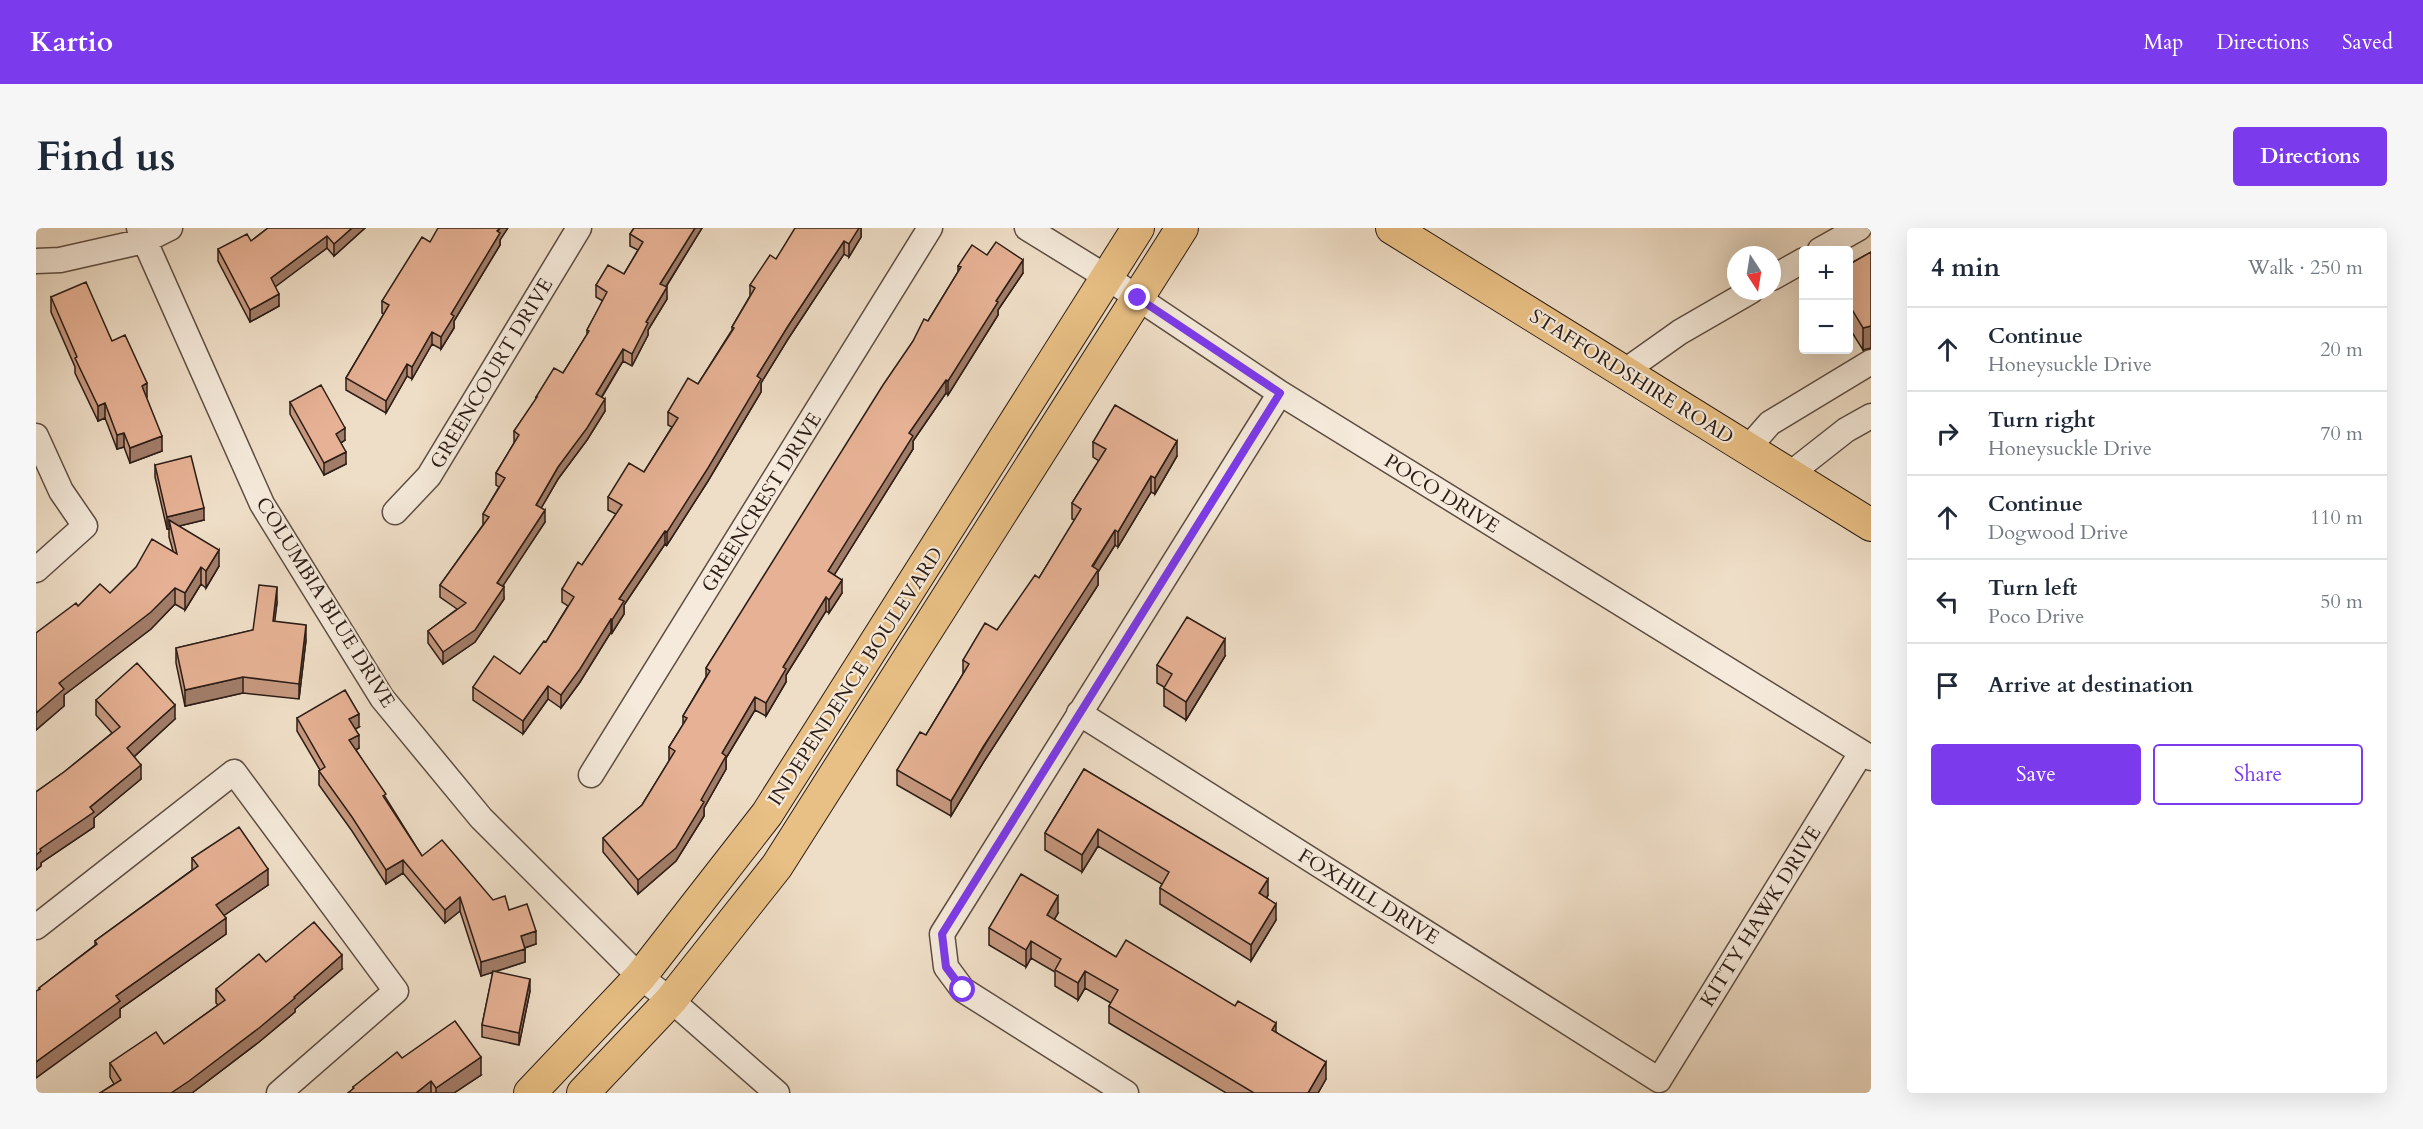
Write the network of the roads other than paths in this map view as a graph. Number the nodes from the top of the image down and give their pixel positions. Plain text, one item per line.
1 (170, 228) edge
2 (579, 228) edge
3 (930, 228) edge
4 (1027, 228) edge
5 (1138, 228) edge
6 (1182, 228) edge
7 (1392, 228) edge
8 (1858, 228) edge
9 (141, 235) edge
10 (1827, 246) edge
11 (36, 261) edge
12 (1799, 262) edge
13 (1781, 273) edge
14 (1108, 278) junction
15 (1138, 298) junction
16 (1735, 300) edge
17 (1871, 362) edge
18 (1625, 371) junction
19 (1280, 393) junction
20 (1871, 416) edge
21 (36, 436) edge
22 (1748, 448) junction
23 (1790, 474) junction
24 (395, 512) dead end
25 (1871, 525) edge
26 (36, 570) edge
27 (886, 628) junction
28 (917, 648) junction
29 (1079, 713) junction
30 (1866, 755) edge
31 (591, 775) dead end
32 (36, 927) edge
33 (640, 977) junction
34 (671, 1000) junction
35 (1659, 1080) joint
36 (279, 1093) edge
37 (530, 1093) edge
38 (583, 1093) edge
39 (777, 1093) edge
40 (1126, 1093) edge

1 - 9 street
2 - 24 street, GREENCOURT DRIVE
3 - 31 street, GREENCREST DRIVE
4 - 14 street, POCO DRIVE
5 - 14 main road, INDEPENDENCE BOULEVARD
6 - 15 main road, INDEPENDENCE BOULEVARD
7 - 18 main road, STAFFORDSHIRE ROAD
8 - 10 street
9 - 11 street
9 - 33 street, COLUMBIA BLUE DRIVE
12 - 13 street
14 - 15 street, POCO DRIVE
14 - 27 main road, INDEPENDENCE BOULEVARD
15 - 19 street, POCO DRIVE
15 - 28 main road, INDEPENDENCE BOULEVARD
16 - 18 street
17 - 22 street
18 - 22 main road, STAFFORDSHIRE ROAD
19 - 29 street
19 - 30 street, POCO DRIVE
20 - 23 street
21 - 26 street
22 - 23 main road, STAFFORDSHIRE ROAD
23 - 25 main road, STAFFORDSHIRE ROAD
27 - 28 main road
27 - 33 main road, INDEPENDENCE BOULEVARD
28 - 34 main road, INDEPENDENCE BOULEVARD
29 - 35 street, FOXHILL DRIVE
29 - 40 street
30 - 35 street, KITTY HAWK DRIVE
32 - 36 street
33 - 34 street, COLUMBIA BLUE DRIVE
33 - 37 main road, INDEPENDENCE BOULEVARD
34 - 38 main road, INDEPENDENCE BOULEVARD
34 - 39 street, COLUMBIA BLUE DRIVE

